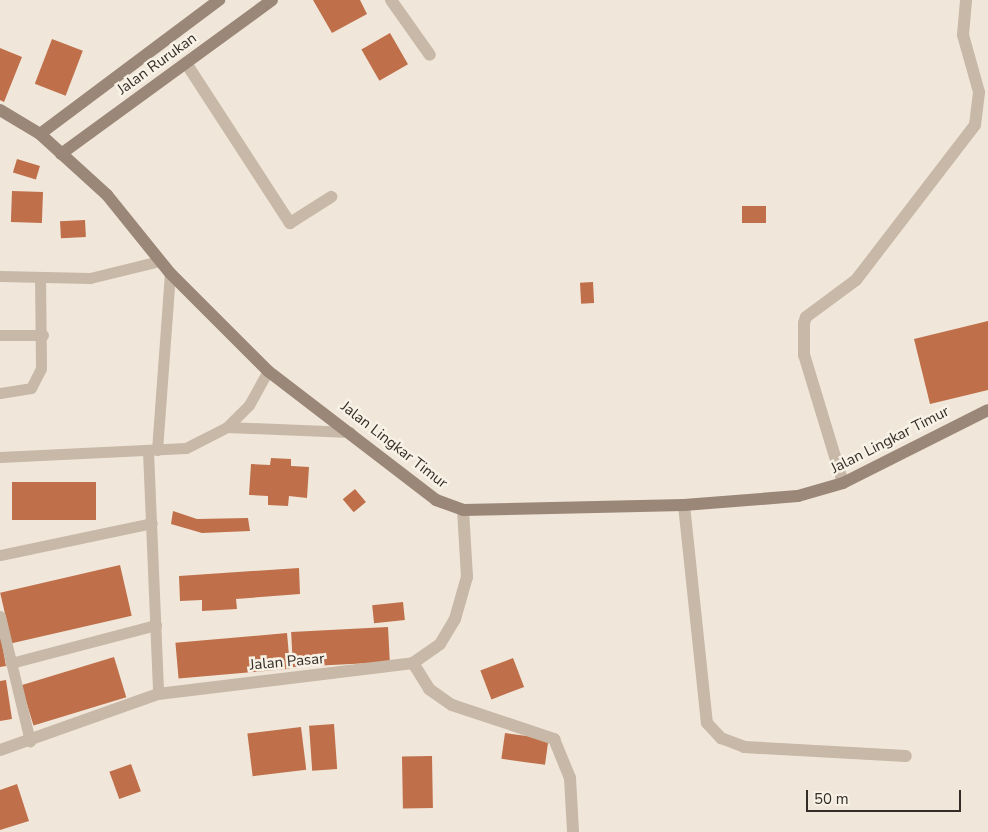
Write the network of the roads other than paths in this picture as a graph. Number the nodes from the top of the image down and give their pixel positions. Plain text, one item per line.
1 (219, 0) edge
2 (272, 0) edge
3 (392, 0) edge
4 (966, 0) edge
5 (430, 55) dead end
6 (186, 63) junction
7 (0, 110) edge
8 (40, 134) junction
9 (61, 154) junction
10 (331, 197) dead end
11 (159, 261) junction
12 (170, 273) junction
13 (0, 276) edge
14 (40, 277) junction
15 (0, 335) edge
16 (43, 335) junction
17 (268, 371) junction
18 (0, 394) edge
19 (988, 410) edge
20 (227, 427) junction
21 (353, 432) junction
22 (153, 451) junction
23 (0, 457) edge
24 (843, 483) junction
25 (684, 505) junction
26 (463, 510) junction
27 (152, 524) junction
28 (0, 555) edge
29 (0, 616) edge
30 (156, 625) junction
31 (11, 663) junction
32 (413, 663) junction
33 (158, 694) junction
34 (30, 741) junction
35 (0, 750) edge
36 (906, 756) dead end
37 (573, 832) edge

1 - 8 main road, Jalan Rurukan
2 - 6 main road, Jalan Rurukan
3 - 5 street
4 - 24 street
6 - 9 main road, Jalan Rurukan
6 - 10 street
7 - 8 main road, Jalan Lingkar Timur
8 - 9 main road, Jalan Lingkar Timur
9 - 11 main road, Jalan Lingkar Timur
11 - 12 main road, Jalan Lingkar Timur
11 - 14 lane
12 - 17 main road, Jalan Lingkar Timur
12 - 22 lane
13 - 14 lane
14 - 16 lane
15 - 16 lane
16 - 18 lane
17 - 20 lane
17 - 21 main road, Jalan Lingkar Timur
19 - 24 main road, Jalan Lingkar Timur
20 - 21 lane
20 - 22 lane
21 - 26 main road, Jalan Lingkar Timur
22 - 23 lane
22 - 27 lane
24 - 25 main road, Jalan Lingkar Timur
25 - 26 main road, Jalan Lingkar Timur
25 - 36 street
26 - 32 street, Jalan Pasar
27 - 28 lane
27 - 30 lane
29 - 31 lane
30 - 31 lane
30 - 33 lane
31 - 34 lane
32 - 33 street, Jalan Pasar
32 - 37 street
33 - 34 street, Jalan Pasar
34 - 35 street, Jalan Pasar

